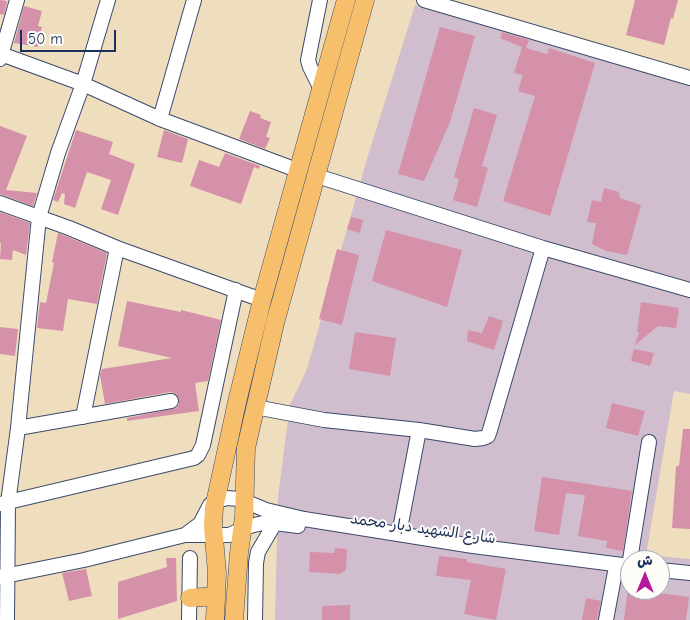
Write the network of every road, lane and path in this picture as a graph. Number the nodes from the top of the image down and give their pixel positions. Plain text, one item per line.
1 (17, 0) edge
2 (108, 0) edge
3 (194, 0) edge
4 (320, 0) edge
5 (346, 0) edge
6 (365, 0) edge
7 (424, 0) edge
8 (1, 49) edge
9 (690, 78) edge
10 (83, 84) junction
11 (321, 89) junction
12 (160, 119) junction
13 (297, 170) junction
14 (317, 176) junction
15 (0, 203) edge
16 (39, 217) junction
17 (117, 248) junction
18 (543, 248) junction
19 (236, 290) junction
20 (690, 290) edge
21 (262, 300) junction
22 (171, 400) dead end
23 (255, 406) junction
24 (83, 417) junction
25 (18, 428) junction
26 (419, 430) junction
27 (649, 442) dead end
28 (216, 501) junction
29 (245, 501) junction
30 (4, 503) edge
31 (275, 523) junction
32 (243, 529) junction
33 (342, 529) junction
34 (400, 534) junction
35 (185, 535) junction
36 (214, 536) junction
37 (633, 550) edge
38 (190, 558) dead end
39 (620, 567) edge
40 (620, 571) edge
41 (670, 571) edge
42 (615, 572) junction
43 (690, 573) edge
44 (4, 576) edge
45 (670, 579) edge
46 (690, 581) edge
47 (216, 596) junction
48 (186, 614) edge
49 (7, 620) edge
50 (215, 620) edge
51 (234, 620) edge
52 (255, 620) edge
53 (606, 620) edge

1 - 8 street
2 - 10 street
3 - 12 street
4 - 11 street
5 - 11 main road
6 - 14 main road
7 - 9 street
8 - 10 street
10 - 12 street
10 - 16 street
11 - 13 main road
12 - 13 street
13 - 21 main road
14 - 18 street
14 - 23 main road
15 - 16 street
16 - 17 street
16 - 25 street
17 - 19 street
17 - 24 street
18 - 20 street
18 - 26 street
19 - 21 street
19 - 30 street
21 - 28 main road
22 - 24 street
23 - 26 street
23 - 29 main road
24 - 25 street
25 - 30 street
26 - 34 street
27 - 37 street
28 - 29 street, شارع الشهيد دبار محمد
28 - 35 street
28 - 36 main road
29 - 32 main road
29 - 33 street, شارع الشهيد دبار محمد
30 - 44 street
31 - 32 street, شارع الشهيد دبار محمد
31 - 33 street, شارع الشهيد دبار محمد
31 - 52 street
32 - 36 street, شارع الشهيد دبار محمد
32 - 51 main road
33 - 34 street, شارع الشهيد دبار محمد
33 - 42 street, شارع الشهيد دبار محمد
34 - 39 street, شارع الشهيد دبار محمد
35 - 36 street, شارع الشهيد دبار محمد
35 - 44 street
36 - 47 main road
38 - 48 street
40 - 42 street, شارع الشهيد دبار محمد
41 - 43 street
42 - 53 street
44 - 49 street
45 - 46 street
47 - 48 main road
47 - 50 main road

